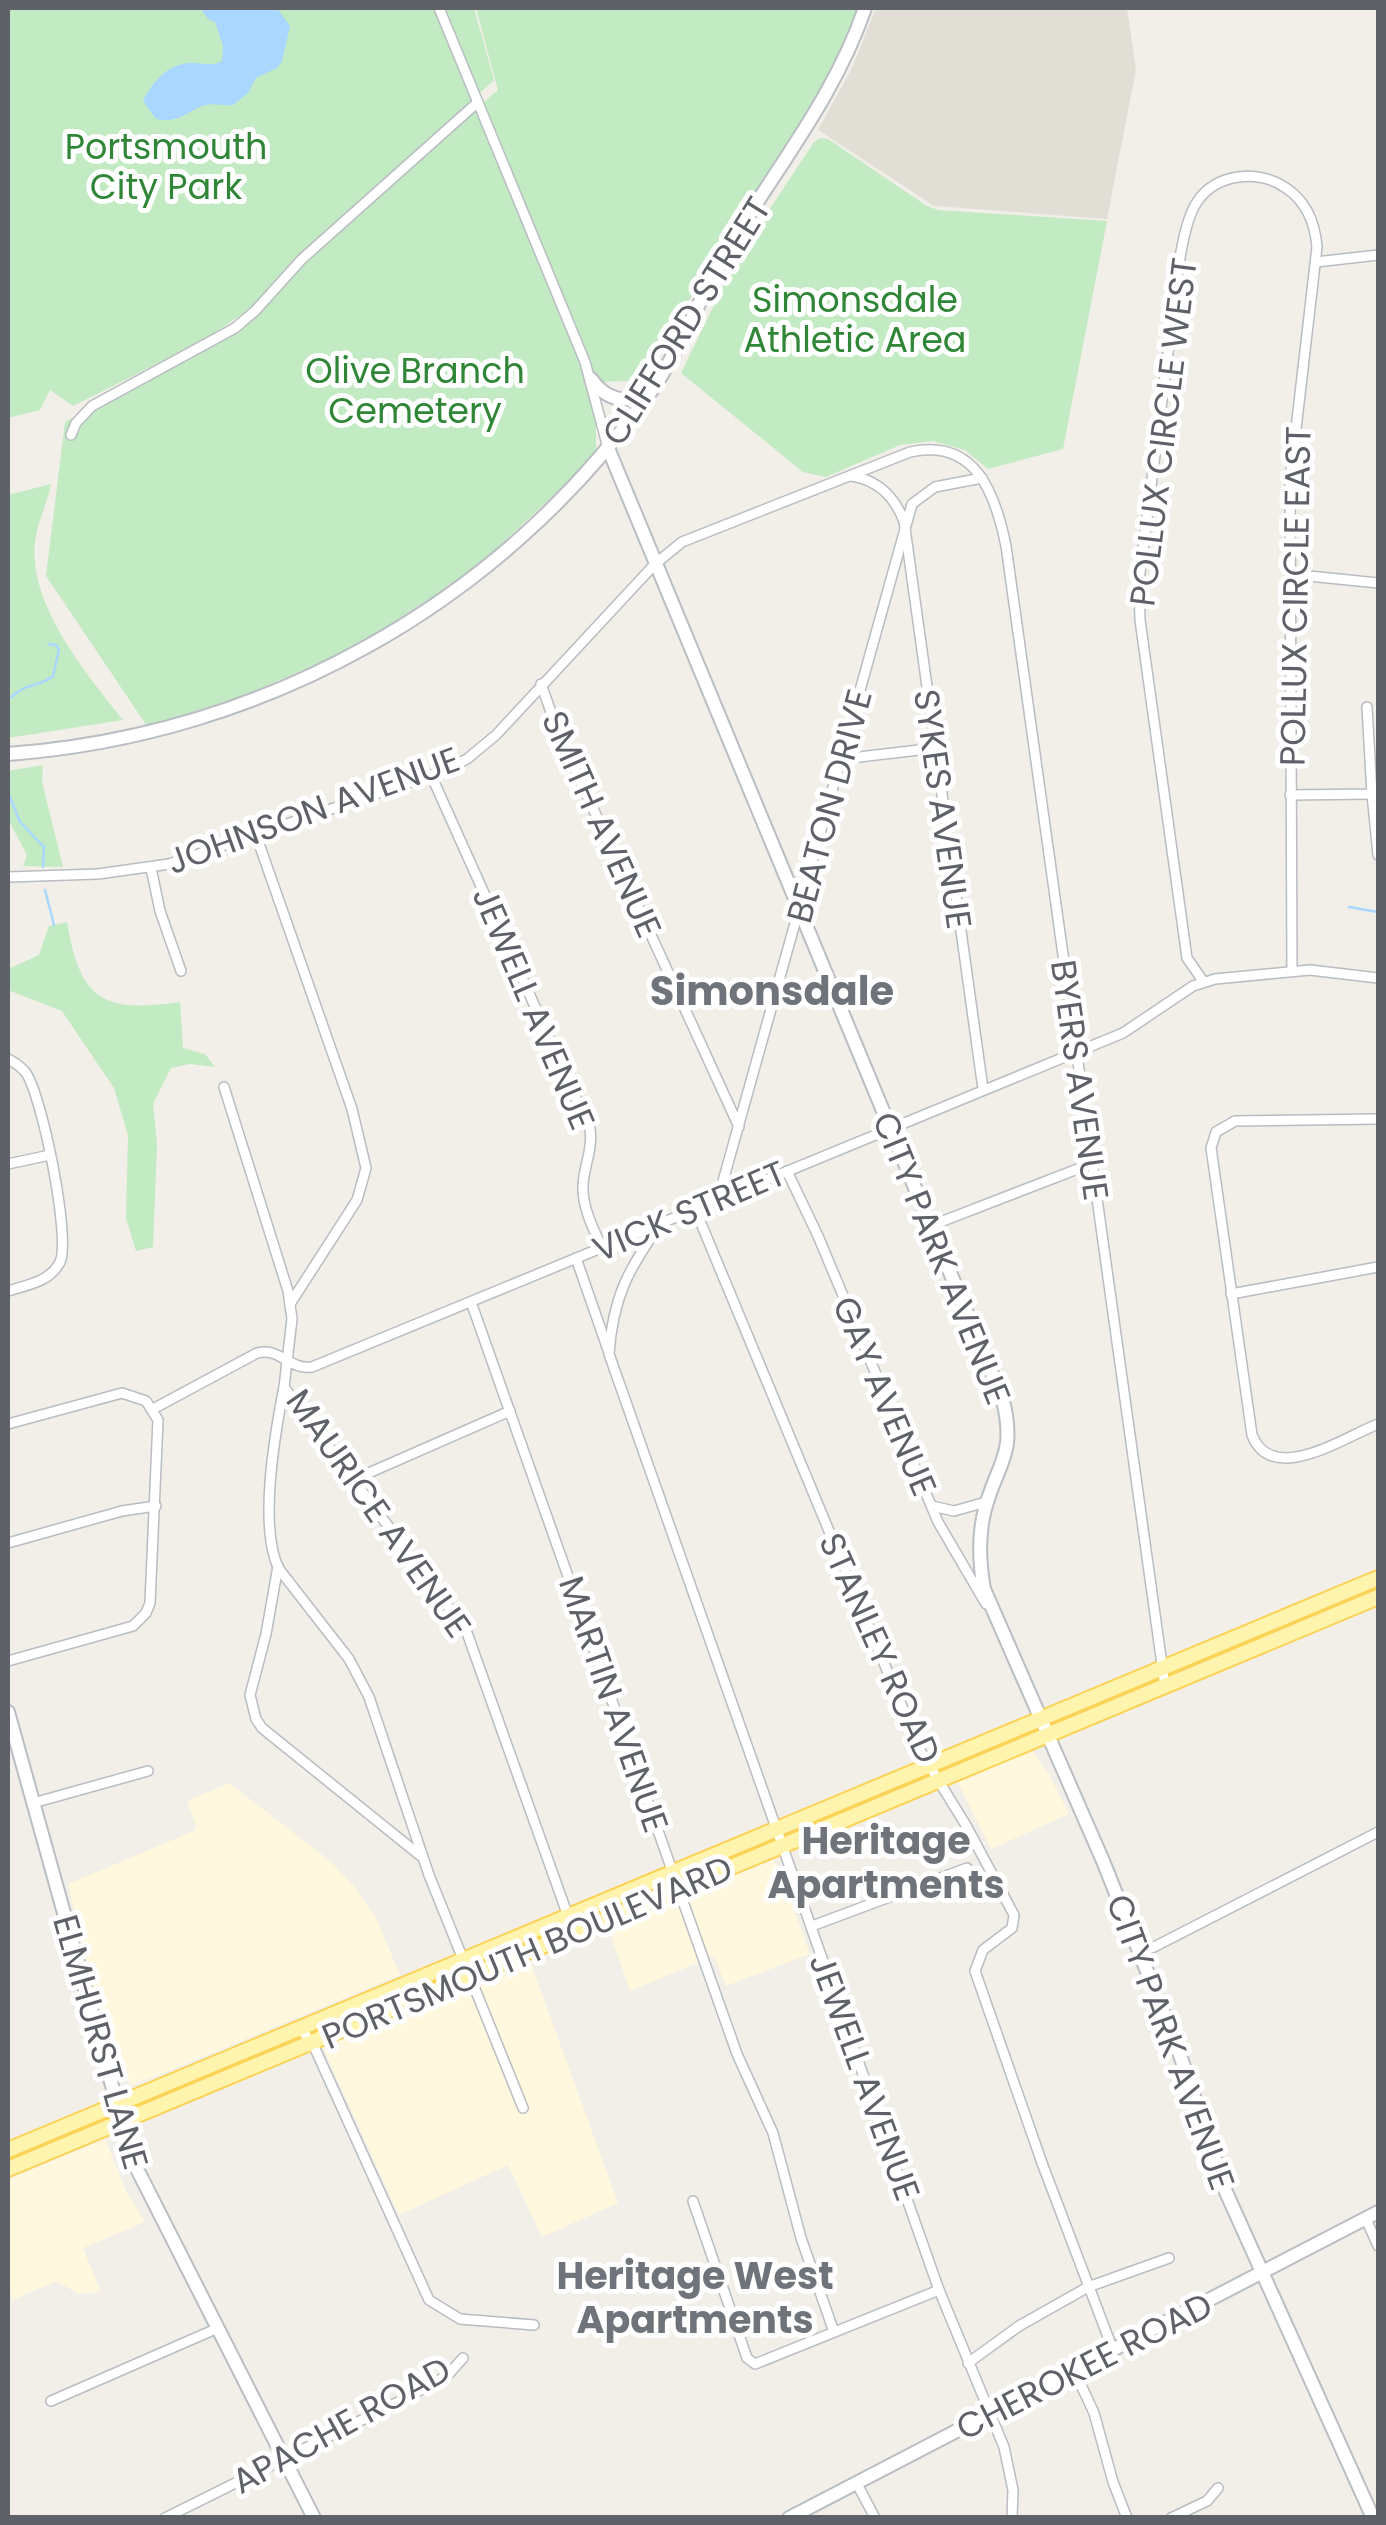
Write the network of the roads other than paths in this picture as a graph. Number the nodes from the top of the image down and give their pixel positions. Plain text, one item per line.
1 (439, 8) edge
2 (865, 8) edge
3 (478, 102) junction
4 (1216, 184) joint
5 (1378, 255) edge
6 (1316, 262) junction
7 (591, 379) junction
8 (650, 393) junction
9 (71, 435) dead end
10 (608, 448) junction
11 (848, 476) junction
12 (982, 478) junction
13 (905, 528) junction
14 (655, 564) junction
15 (1288, 574) junction
16 (1378, 583) edge
17 (541, 684) junction
18 (1367, 707) dead end
19 (936, 748) junction
20 (8, 754) edge
21 (842, 760) junction
22 (430, 775) junction
23 (1372, 794) junction
24 (1290, 795) junction
25 (256, 835) junction
26 (1378, 855) edge
27 (151, 868) junction
28 (8, 878) edge
29 (800, 914) junction
30 (1292, 970) junction
31 (181, 971) dead end
32 (1378, 978) edge
33 (1203, 981) junction
34 (1076, 1052) junction
35 (8, 1060) edge
36 (224, 1086) dead end
37 (983, 1089) junction
38 (1378, 1119) edge
39 (739, 1127) junction
40 (890, 1130) junction
41 (50, 1155) junction
42 (1093, 1163) junction
43 (8, 1164) edge
44 (787, 1171) junction
45 (718, 1200) junction
46 (695, 1209) junction
47 (660, 1224) junction
48 (930, 1226) junction
49 (602, 1248) junction
50 (576, 1258) junction
51 (1378, 1266) edge
52 (8, 1291) edge
53 (1232, 1294) junction
54 (472, 1302) junction
55 (290, 1304) junction
56 (609, 1354) junction
57 (288, 1362) junction
58 (284, 1386) junction
59 (153, 1409) junction
60 (510, 1411) junction
61 (8, 1424) edge
62 (1378, 1424) edge
63 (355, 1479) junction
64 (987, 1502) junction
65 (156, 1506) junction
66 (932, 1506) junction
67 (8, 1543) edge
68 (278, 1566) junction
69 (1378, 1578) edge
70 (1378, 1596) edge
71 (994, 1616) junction
72 (8, 1661) edge
73 (1163, 1668) junction
74 (1166, 1686) junction
75 (8, 1712) edge
76 (1039, 1720) junction
77 (1046, 1734) junction
78 (930, 1765) junction
79 (148, 1771) dead end
80 (940, 1780) junction
81 (34, 1803) junction
82 (778, 1830) junction
83 (1378, 1832) edge
84 (783, 1846) junction
85 (424, 1858) junction
86 (967, 1868) dead end
87 (672, 1874) junction
88 (678, 1890) junction
89 (568, 1916) junction
90 (812, 1926) junction
91 (574, 1933) junction
92 (1139, 1952) junction
93 (464, 1960) junction
94 (468, 1977) junction
95 (300, 2029) junction
96 (312, 2042) junction
97 (118, 2105) junction
98 (523, 2108) dead end
99 (122, 2121) junction
100 (8, 2150) edge
101 (8, 2169) edge
102 (693, 2201) dead end
103 (1372, 2216) edge
104 (1378, 2246) edge
105 (1169, 2258) dead end
106 (1263, 2273) junction
107 (1088, 2287) junction
108 (939, 2290) junction
109 (534, 2325) dead end
110 (218, 2328) junction
111 (834, 2332) junction
112 (1113, 2350) junction
113 (463, 2358) dead end
114 (968, 2362) junction
115 (1074, 2370) junction
116 (50, 2401) dead end
117 (989, 2415) junction
118 (284, 2458) junction
119 (856, 2482) junction
120 (1218, 2488) dead end
121 (164, 2518) edge
122 (314, 2518) edge
123 (788, 2518) edge
124 (875, 2518) edge
125 (1012, 2518) edge
126 (1127, 2518) edge
127 (1171, 2518) edge
128 (1373, 2518) edge

1 - 3 street
2 - 8 street, CLIFFORD STREET
3 - 7 street
3 - 9 street
4 - 6 street, POLLUX CIRCLE EAST
4 - 33 street, POLLUX CIRCLE WEST
5 - 6 street
6 - 15 street, POLLUX CIRCLE EAST
7 - 8 street
7 - 10 street
8 - 10 street, CLIFFORD STREET
10 - 14 street, CITY PARK AVENUE
10 - 20 street, CLIFFORD STREET
11 - 12 street, JOHNSON AVENUE
11 - 13 street
11 - 14 street, JOHNSON AVENUE
12 - 13 street, BEATON DRIVE
12 - 34 street, BYERS AVENUE
13 - 19 street, SYKES AVENUE
13 - 21 street, BEATON DRIVE
14 - 17 street, JOHNSON AVENUE
14 - 29 street, CITY PARK AVENUE
15 - 16 street
15 - 24 street, POLLUX CIRCLE EAST
17 - 22 street, JOHNSON AVENUE
17 - 39 street, SMITH AVENUE
18 - 23 street
19 - 21 street
19 - 37 street, SYKES AVENUE
21 - 29 street, BEATON DRIVE
22 - 25 street, JOHNSON AVENUE
22 - 49 street, JEWELL AVENUE
23 - 24 street
23 - 26 street
24 - 30 street, POLLUX CIRCLE EAST
25 - 27 street, JOHNSON AVENUE
25 - 55 street
27 - 28 street, JOHNSON AVENUE
27 - 31 street
29 - 39 street, BEATON DRIVE
29 - 40 street, CITY PARK AVENUE
30 - 32 street, VICK STREET
30 - 33 street, VICK STREET
33 - 34 street, VICK STREET
34 - 37 street, VICK STREET
34 - 42 street, BYERS AVENUE
35 - 41 street
36 - 55 street, MAURICE AVENUE
37 - 40 street, VICK STREET
38 - 53 street
39 - 45 street, BEATON DRIVE
40 - 44 street, VICK STREET
40 - 48 street, CITY PARK AVENUE
41 - 43 street
41 - 52 street
42 - 48 street
42 - 73 street, BYERS AVENUE
44 - 45 street, VICK STREET
44 - 66 street, GAY AVENUE
45 - 46 street, VICK STREET
46 - 47 street, VICK STREET
46 - 78 street, STANLEY ROAD
47 - 49 street, VICK STREET
47 - 56 street, JEWELL AVENUE
48 - 64 street, CITY PARK AVENUE
49 - 50 street, VICK STREET
50 - 54 street, VICK STREET
50 - 56 street, JEWELL AVENUE
51 - 53 street
53 - 62 street
54 - 57 street, VICK STREET
54 - 60 street, MARTIN AVENUE
55 - 57 street, MAURICE AVENUE
56 - 82 street, JEWELL AVENUE
57 - 58 street, MAURICE AVENUE
57 - 59 street, VICK STREET
58 - 63 street, MAURICE AVENUE
58 - 68 street
59 - 61 street
59 - 65 street
60 - 63 street
60 - 87 street, MARTIN AVENUE
63 - 89 street, MAURICE AVENUE
64 - 66 street
64 - 71 street, CITY PARK AVENUE
65 - 67 street
65 - 72 street
66 - 71 street, GAY AVENUE
68 - 85 street
68 - 85 street
69 - 73 main road, PORTSMOUTH BOULEVARD
70 - 74 main road, PORTSMOUTH BOULEVARD
71 - 76 street, CITY PARK AVENUE
73 - 74 street, BYERS AVENUE
73 - 76 main road, PORTSMOUTH BOULEVARD
74 - 77 main road, PORTSMOUTH BOULEVARD
75 - 81 street, ELMHURST LANE
76 - 77 street, CITY PARK AVENUE
76 - 78 main road, PORTSMOUTH BOULEVARD
77 - 80 main road, PORTSMOUTH BOULEVARD
77 - 92 street, CITY PARK AVENUE
78 - 80 street, STANLEY ROAD
78 - 82 main road, PORTSMOUTH BOULEVARD
79 - 81 street
80 - 84 main road, PORTSMOUTH BOULEVARD
80 - 107 street, STANLEY ROAD
81 - 97 street, ELMHURST LANE
82 - 84 street, JEWELL AVENUE
82 - 87 main road, PORTSMOUTH BOULEVARD
83 - 92 street
84 - 88 main road, PORTSMOUTH BOULEVARD
84 - 90 street, JEWELL AVENUE
85 - 93 street
86 - 90 street
87 - 88 street, MARTIN AVENUE
87 - 89 main road, PORTSMOUTH BOULEVARD
88 - 91 main road, PORTSMOUTH BOULEVARD
88 - 111 street, MARTIN AVENUE
89 - 91 street, MAURICE AVENUE
89 - 93 main road, PORTSMOUTH BOULEVARD
90 - 108 street, JEWELL AVENUE
91 - 94 main road, PORTSMOUTH BOULEVARD
92 - 106 street, CITY PARK AVENUE
93 - 94 street
93 - 95 main road, PORTSMOUTH BOULEVARD
94 - 96 main road, PORTSMOUTH BOULEVARD
94 - 98 street
95 - 96 street
95 - 97 main road, PORTSMOUTH BOULEVARD
96 - 99 main road, PORTSMOUTH BOULEVARD
96 - 109 street
97 - 99 street, ELMHURST LANE
97 - 100 main road, PORTSMOUTH BOULEVARD
99 - 101 main road, PORTSMOUTH BOULEVARD
99 - 110 street, ELMHURST LANE
102 - 111 street
103 - 104 street
103 - 106 street, CHEROKEE ROAD
105 - 107 street
106 - 112 street, CHEROKEE ROAD
106 - 128 street, CITY PARK AVENUE
107 - 112 street, STANLEY ROAD
107 - 114 street
108 - 111 street
108 - 114 street, JEWELL AVENUE
110 - 116 street
110 - 118 street, ELMHURST LANE
112 - 115 street, CHEROKEE ROAD
113 - 118 street, APACHE ROAD
114 - 117 street, JEWELL AVENUE
115 - 117 street, CHEROKEE ROAD
115 - 126 street
117 - 119 street, CHEROKEE ROAD
117 - 125 street, JEWELL AVENUE
118 - 121 street, APACHE ROAD
118 - 122 street, ELMHURST LANE
119 - 123 street, CHEROKEE ROAD
119 - 124 street
120 - 127 street

